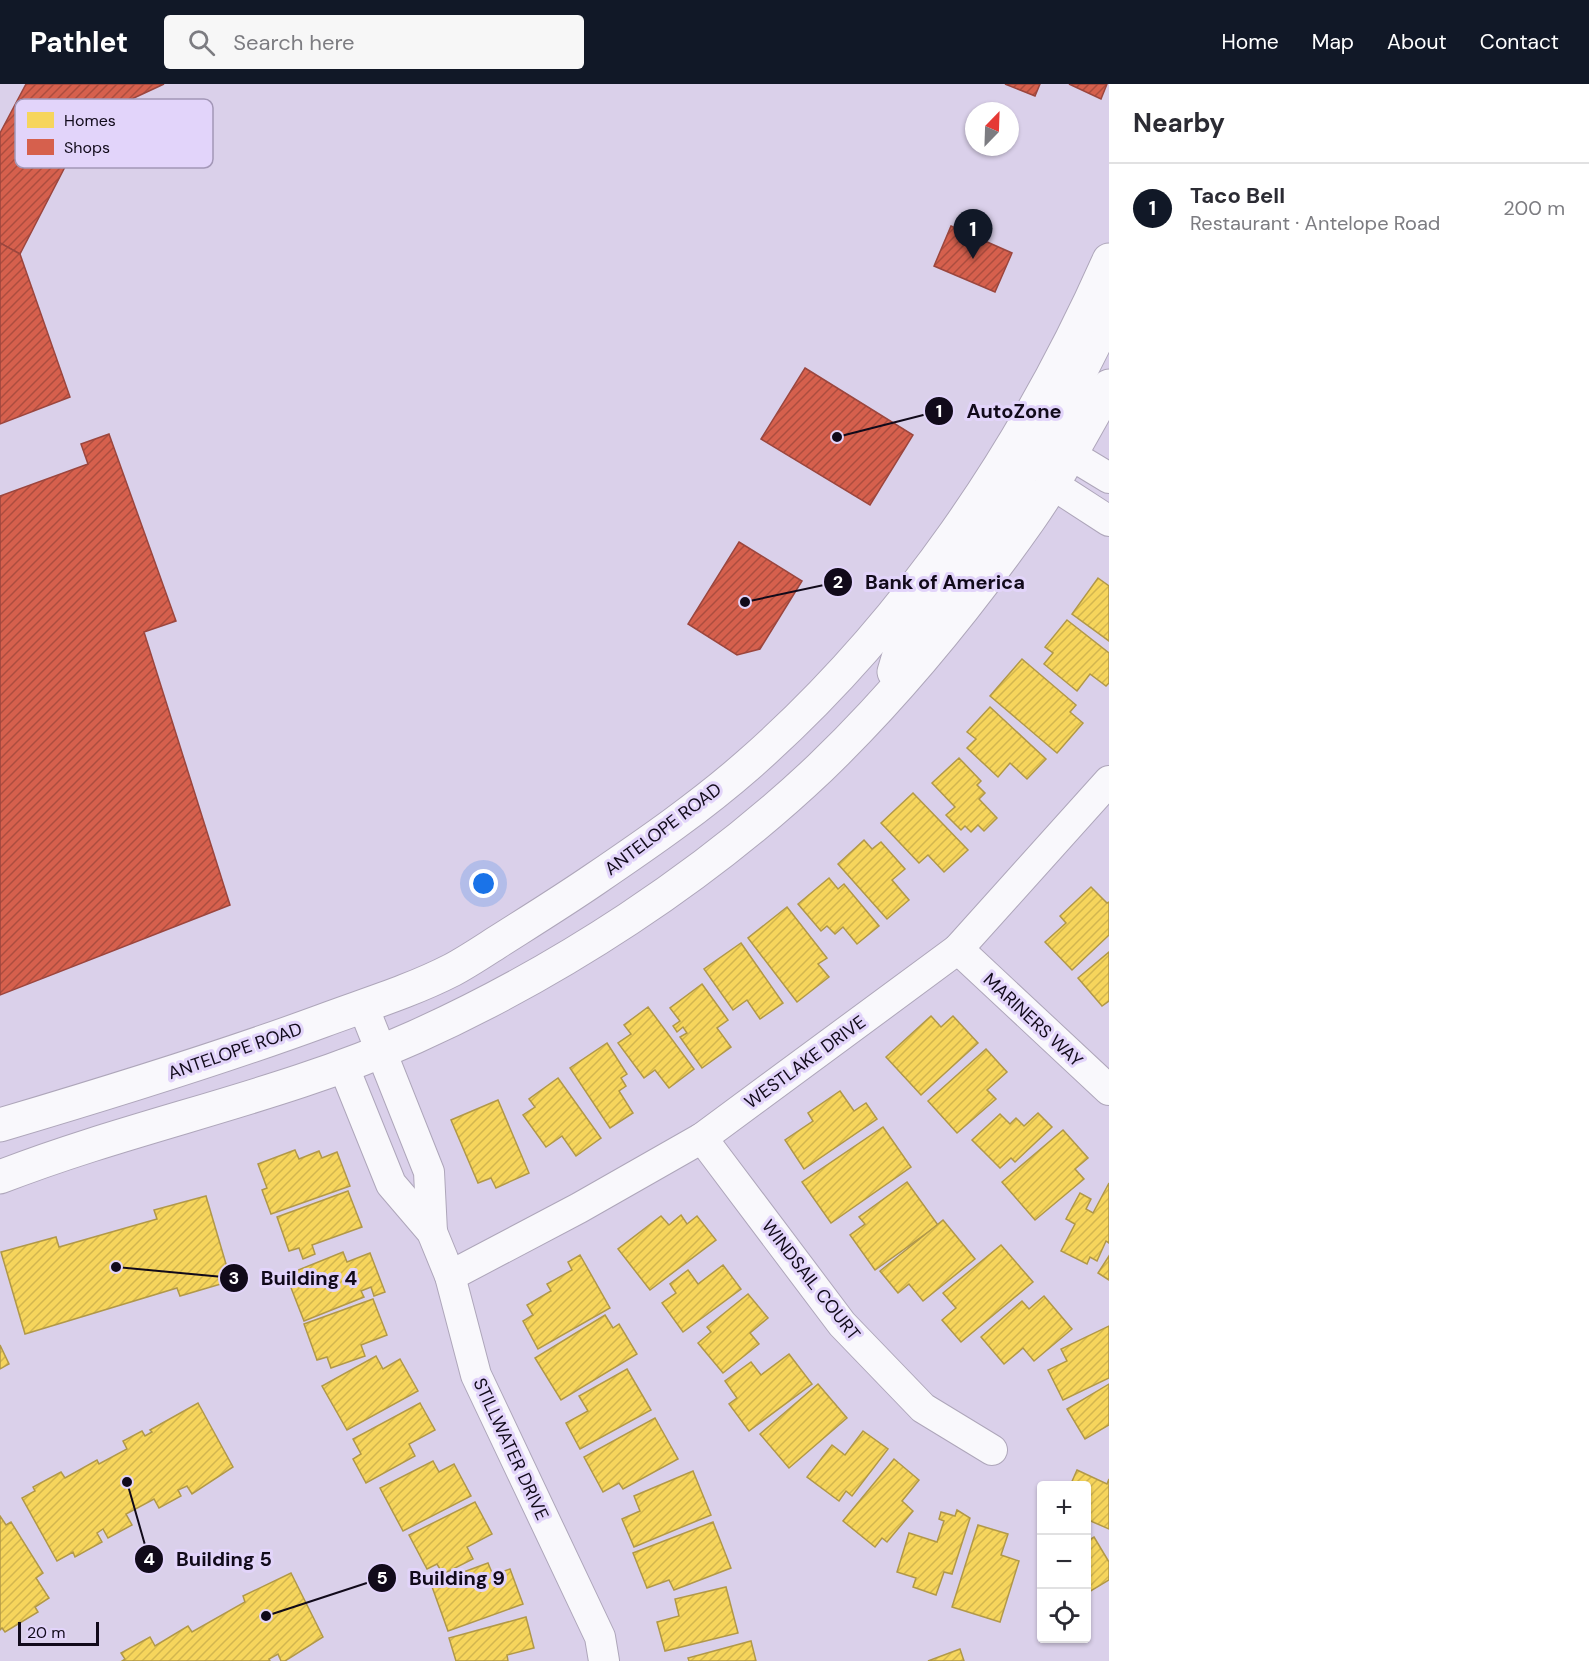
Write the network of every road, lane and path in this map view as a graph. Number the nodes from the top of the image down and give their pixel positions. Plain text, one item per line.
1 (1109, 260) edge
2 (1109, 315) edge
3 (1109, 386) edge
4 (1022, 429) junction
5 (1071, 455) junction
6 (1109, 478) edge
7 (1052, 484) junction
8 (1109, 521) edge
9 (888, 697) junction
10 (1109, 781) edge
11 (958, 950) junction
12 (363, 1006) junction
13 (380, 1051) junction
14 (343, 1065) junction
15 (1109, 1090) edge
16 (0, 1125) edge
17 (702, 1138) junction
18 (0, 1177) edge
19 (432, 1232) junction
20 (450, 1276) junction
21 (992, 1450) dead end
22 (604, 1661) edge

1 - 4 main road, ANTELOPE ROAD
2 - 7 main road
3 - 5 main road
4 - 9 main road
4 - 12 main road, ANTELOPE ROAD
5 - 6 street
5 - 7 main road
7 - 8 street
7 - 9 main road
9 - 13 main road
10 - 11 street, WESTLAKE DRIVE
11 - 15 street, MARINERS WAY
11 - 17 street, WESTLAKE DRIVE
12 - 13 street, STILLWATER DRIVE
12 - 16 main road, ANTELOPE ROAD
13 - 14 main road
13 - 19 street, STILLWATER DRIVE
14 - 18 main road
14 - 19 street, STILLWATER DRIVE
17 - 20 street, WESTLAKE DRIVE
17 - 21 street, WINDSAIL COURT
19 - 20 street, STILLWATER DRIVE
20 - 22 street, STILLWATER DRIVE

